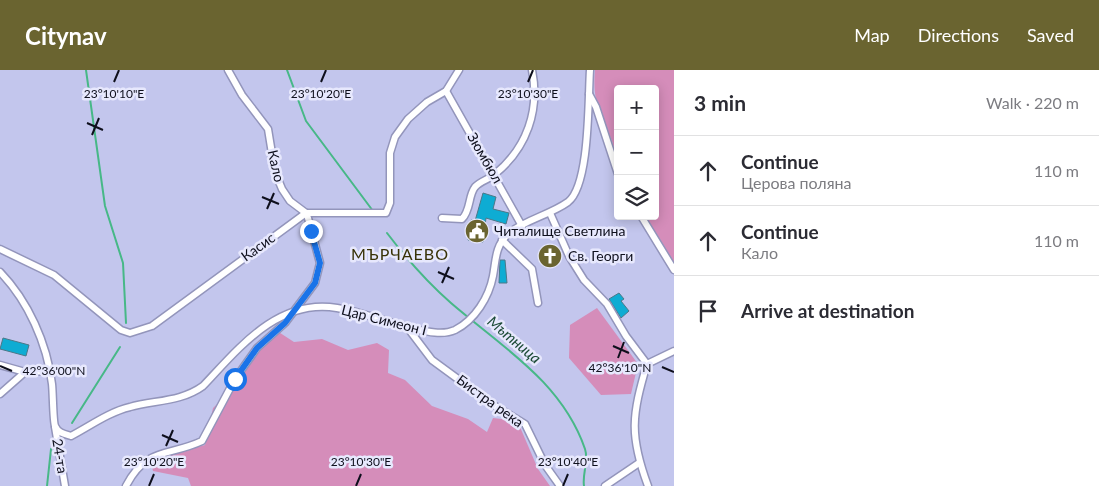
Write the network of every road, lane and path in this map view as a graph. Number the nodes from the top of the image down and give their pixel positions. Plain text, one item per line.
1 (228, 70) edge
2 (459, 70) edge
3 (532, 70) edge
4 (590, 70) edge
5 (446, 91) junction
6 (589, 92) junction
7 (614, 162) edge
8 (495, 174) junction
9 (306, 213) junction
10 (550, 213) junction
11 (442, 218) dead end
12 (643, 220) edge
13 (522, 226) junction
14 (502, 240) junction
15 (0, 249) edge
16 (674, 270) edge
17 (0, 272) edge
18 (538, 303) dead end
19 (291, 312) junction
20 (407, 327) junction
21 (674, 351) edge
22 (648, 364) junction
23 (0, 365) edge
24 (50, 371) junction
25 (25, 372) junction
26 (0, 394) edge
27 (55, 426) junction
28 (639, 463) junction
29 (65, 486) edge
30 (126, 486) edge
31 (560, 486) edge
32 (605, 486) edge
33 (648, 486) edge

1 - 9 street, Кало
2 - 5 street
3 - 8 street
4 - 6 street
5 - 8 street, Зюмбюл
5 - 9 street
6 - 7 street
6 - 10 street
8 - 11 street
8 - 13 street, Зюмбюл
9 - 15 street, Касис
9 - 19 street
10 - 13 street
10 - 22 street
12 - 16 street
13 - 14 street
14 - 18 street
14 - 20 street, Цар Симеон I
17 - 24 street
19 - 20 street, Цар Симеон I
19 - 27 street, Цар Симеон I
19 - 30 street
20 - 31 street, Бистра река
21 - 22 street
22 - 28 street
23 - 25 street
24 - 25 street
24 - 27 street
25 - 26 street
27 - 29 street, 24-та
28 - 32 street
28 - 33 street

